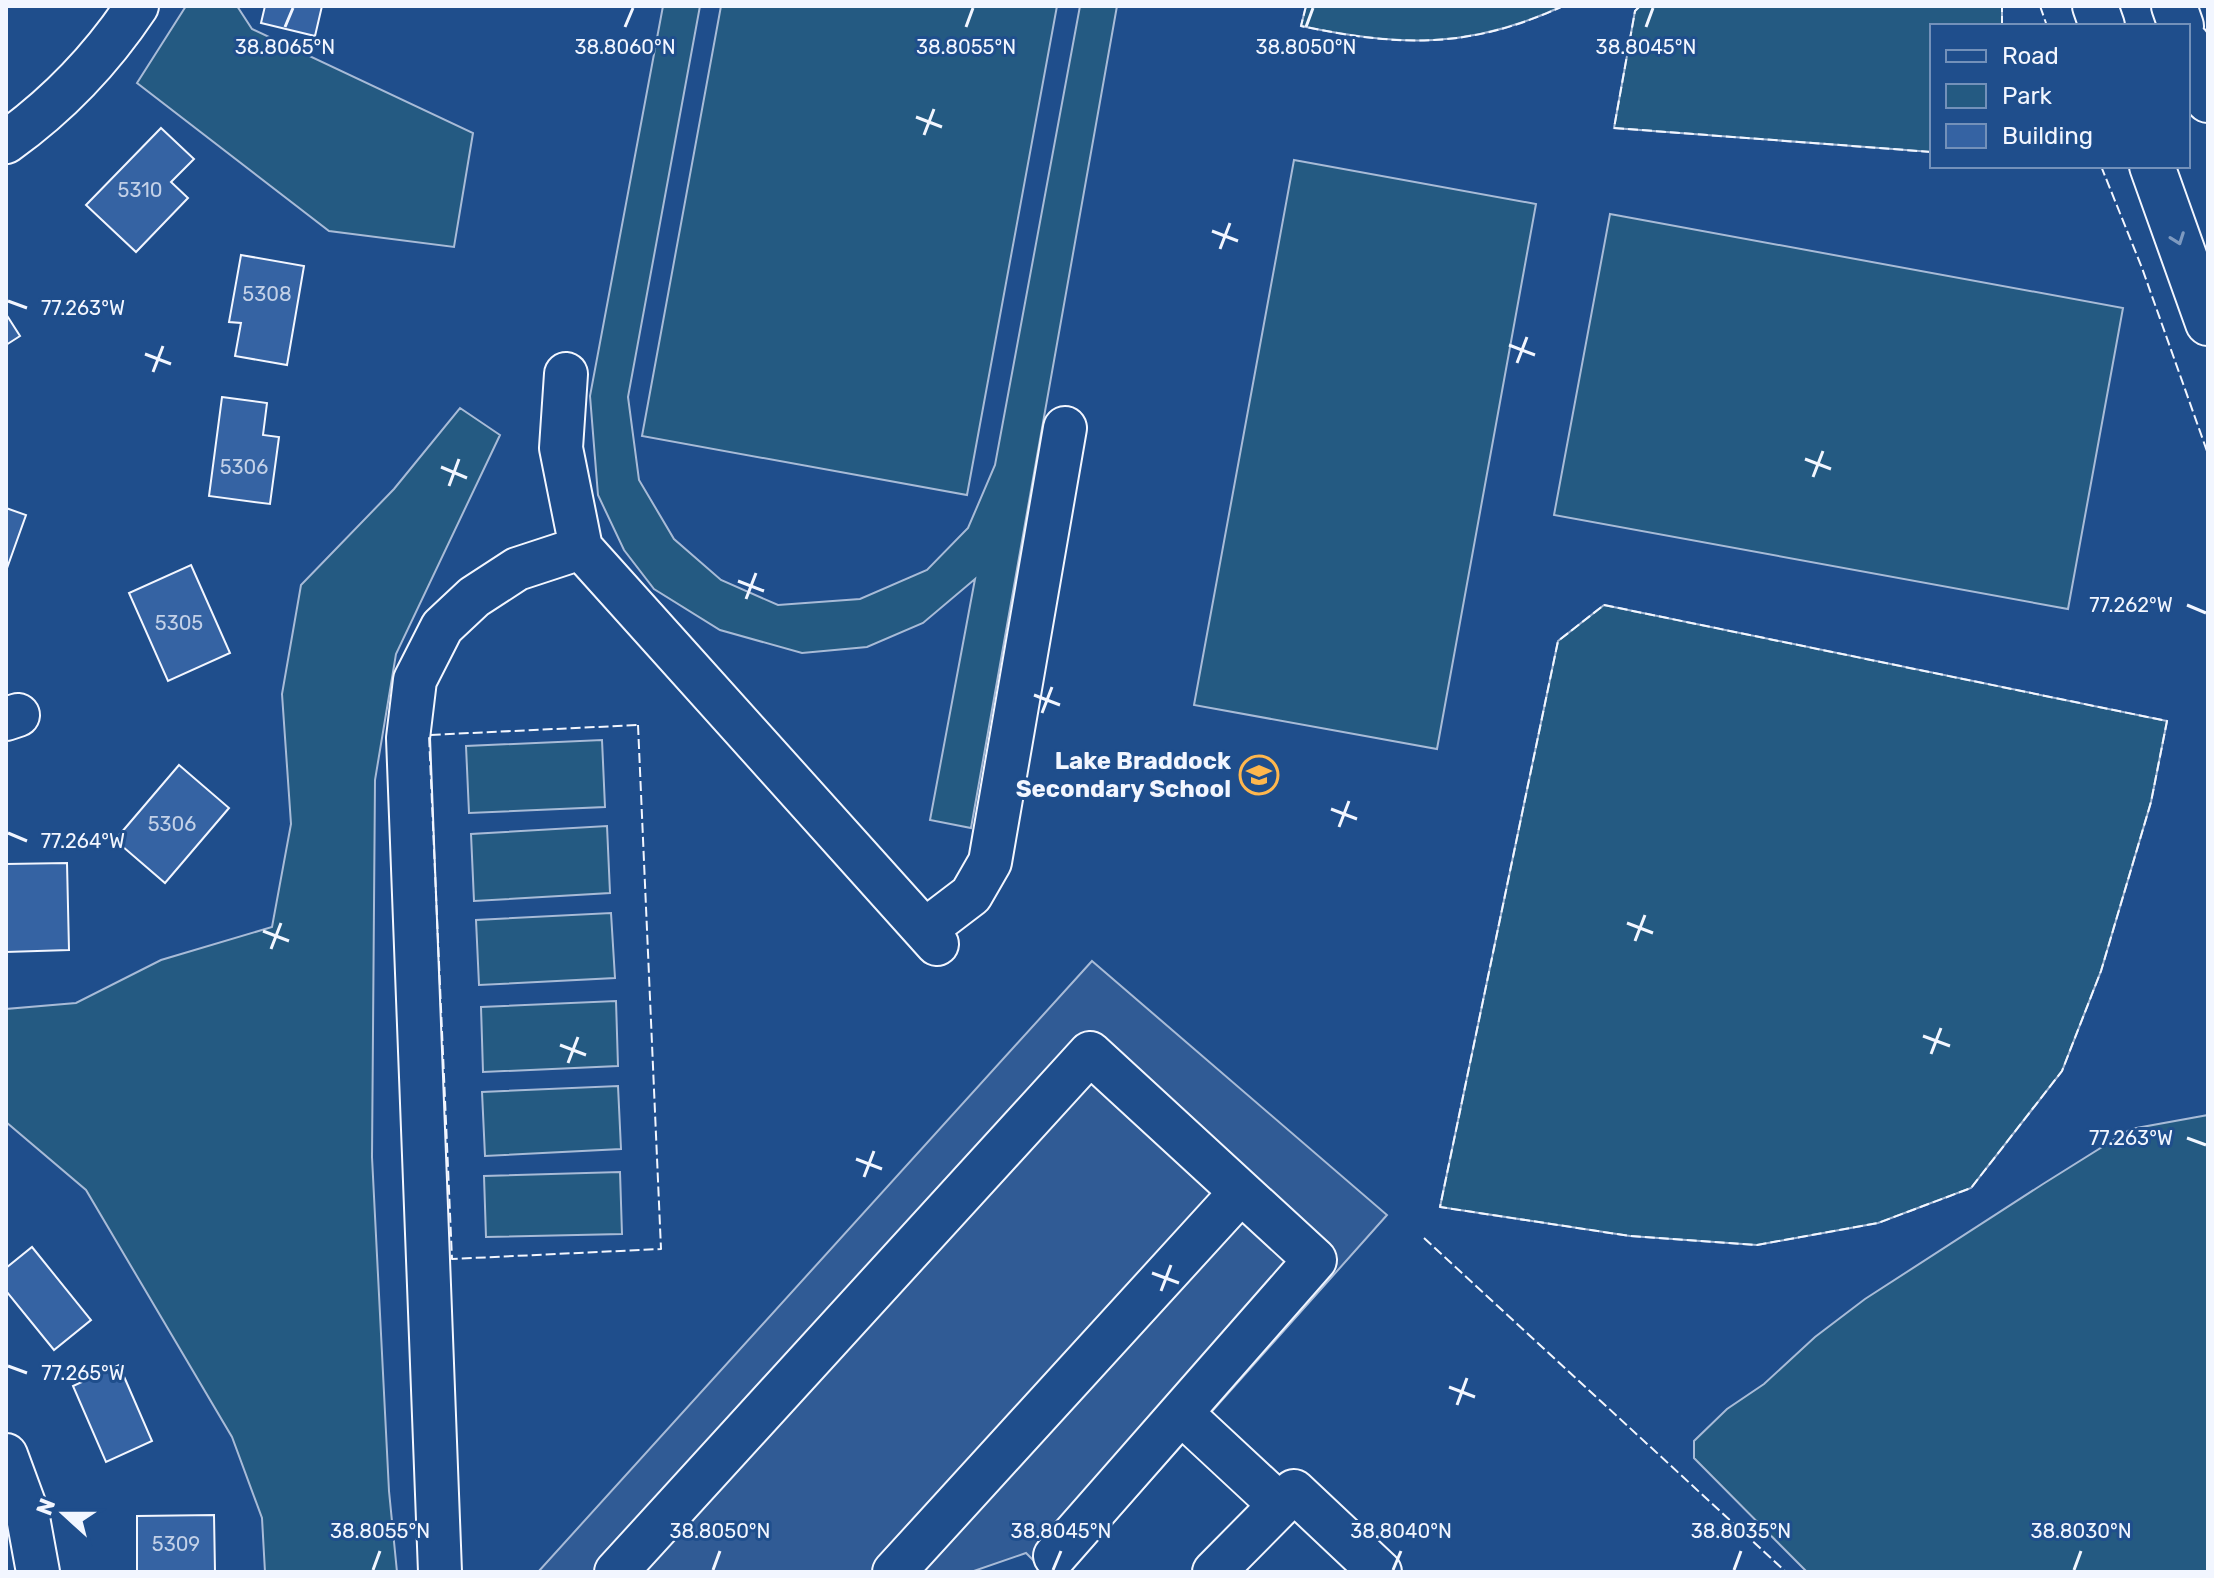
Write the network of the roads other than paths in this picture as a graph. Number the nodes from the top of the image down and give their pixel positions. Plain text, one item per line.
1 (137, 6) edge
2 (2190, 50) edge
3 (2208, 100) edge
4 (6, 142) edge
5 (2153, 168) edge
6 (2208, 323) edge
7 (566, 374) dead end
8 (1065, 428) dead end
9 (581, 548) junction
10 (1241, 1192) junction
11 (1181, 1413) junction
12 (6, 1455) edge
13 (1280, 1505) junction
14 (1055, 1556) dead end
15 (38, 1572) edge
16 (440, 1572) edge
17 (616, 1572) edge
18 (894, 1572) edge
19 (1214, 1572) edge
20 (1380, 1572) edge

1 - 4 street
2 - 3 main road
5 -> 6 main road
7 - 9 street
8 - 9 street
9 - 16 street
10 - 11 street
10 - 17 street
10 - 18 street
11 - 13 street
11 - 14 street
12 - 15 street
13 - 19 street
13 - 20 street

